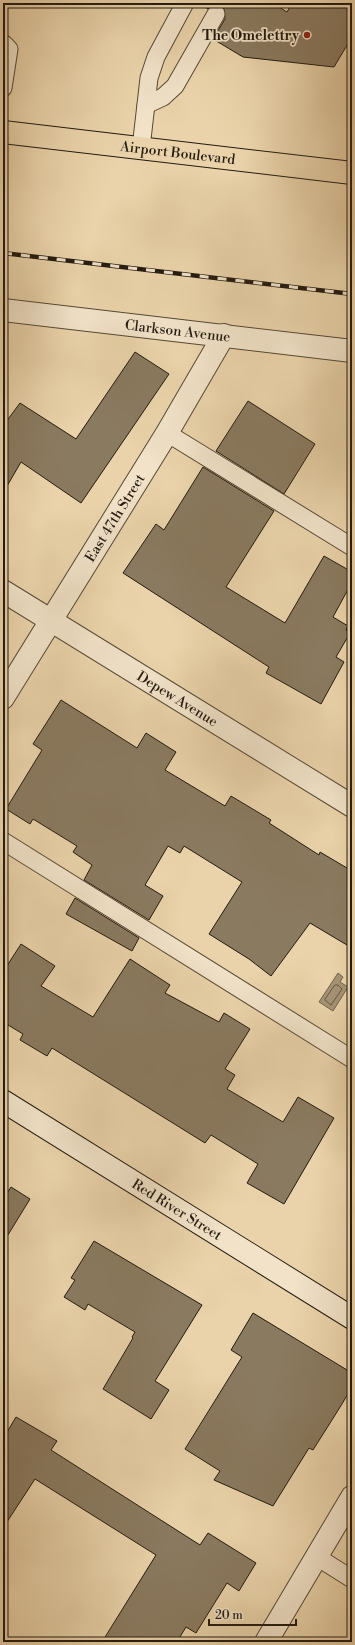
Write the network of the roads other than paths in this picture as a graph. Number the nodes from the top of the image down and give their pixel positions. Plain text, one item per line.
1 (185, 3) edge
2 (216, 14) dead end
3 (3, 43) edge
4 (3, 88) edge
5 (146, 104) junction
6 (3, 132) edge
7 (141, 148) junction
8 (352, 173) edge
9 (3, 310) edge
10 (224, 336) junction
11 (352, 351) edge
12 (167, 433) junction
13 (352, 548) edge
14 (3, 591) edge
15 (51, 622) junction
16 (3, 698) edge
17 (352, 806) edge
18 (3, 841) edge
19 (352, 1059) edge
20 (3, 1101) edge
21 (352, 1318) edge
22 (352, 1497) edge
23 (317, 1557) junction
24 (352, 1579) edge
25 (266, 1642) edge

1 - 5 lane
2 - 5 lane
3 - 4 lane
5 - 7 lane
6 - 7 main road, Airport Boulevard
7 - 8 main road, Airport Boulevard
9 - 10 street, Clarkson Avenue
10 - 11 street, Clarkson Avenue
10 - 12 street, East 47th Street
12 - 13 lane
12 - 15 street, East 47th Street
14 - 15 street, Depew Avenue
15 - 16 street, East 47th Street
15 - 17 street, Depew Avenue
18 - 19 lane
20 - 21 street, Red River Street
22 - 23 street
23 - 24 lane
23 - 25 street

